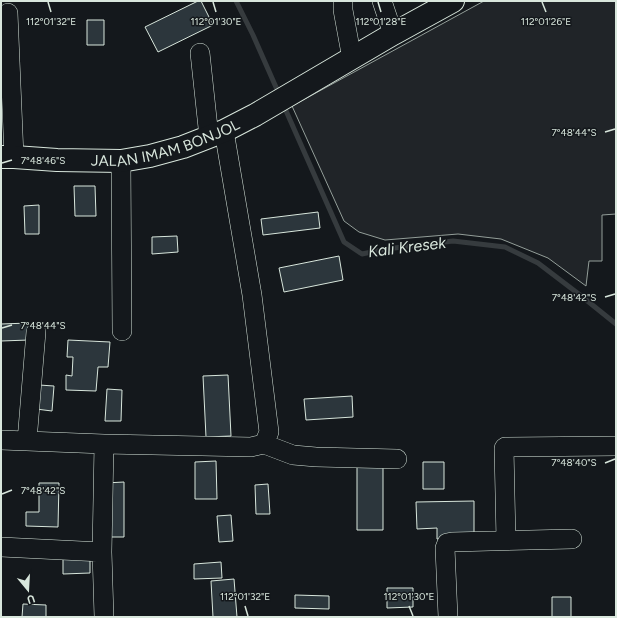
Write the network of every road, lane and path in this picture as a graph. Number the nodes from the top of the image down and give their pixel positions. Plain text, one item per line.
1 (343, 1) edge
2 (382, 1) edge
3 (453, 1) edge
4 (429, 8) edge
5 (8, 13) dead end
6 (393, 34) junction
7 (200, 52) dead end
8 (352, 59) junction
9 (216, 134) junction
10 (7, 157) edge
11 (121, 161) junction
12 (122, 330) dead end
13 (36, 332) dead end
14 (1, 440) edge
15 (27, 441) junction
16 (104, 444) junction
17 (264, 444) junction
18 (616, 446) edge
19 (397, 459) dead end
20 (572, 539) dead end
21 (506, 540) junction
22 (1, 547) edge
23 (102, 552) junction
24 (104, 617) edge
25 (448, 617) edge

1 - 8 street
2 - 6 street
3 - 4 main road, JALAN IMAM BONJOL
4 - 6 main road, JALAN IMAM BONJOL
5 - 10 street
6 - 8 main road, JALAN IMAM BONJOL
7 - 9 street
8 - 9 main road, JALAN IMAM BONJOL
9 - 11 main road, JALAN IMAM BONJOL
9 - 17 street
10 - 11 main road, JALAN IMAM BONJOL
11 - 12 street
13 - 15 street
14 - 15 street
15 - 16 street
16 - 17 street
16 - 23 street
17 - 19 street
18 - 21 street
20 - 21 street
21 - 25 street
22 - 23 street
23 - 24 street

